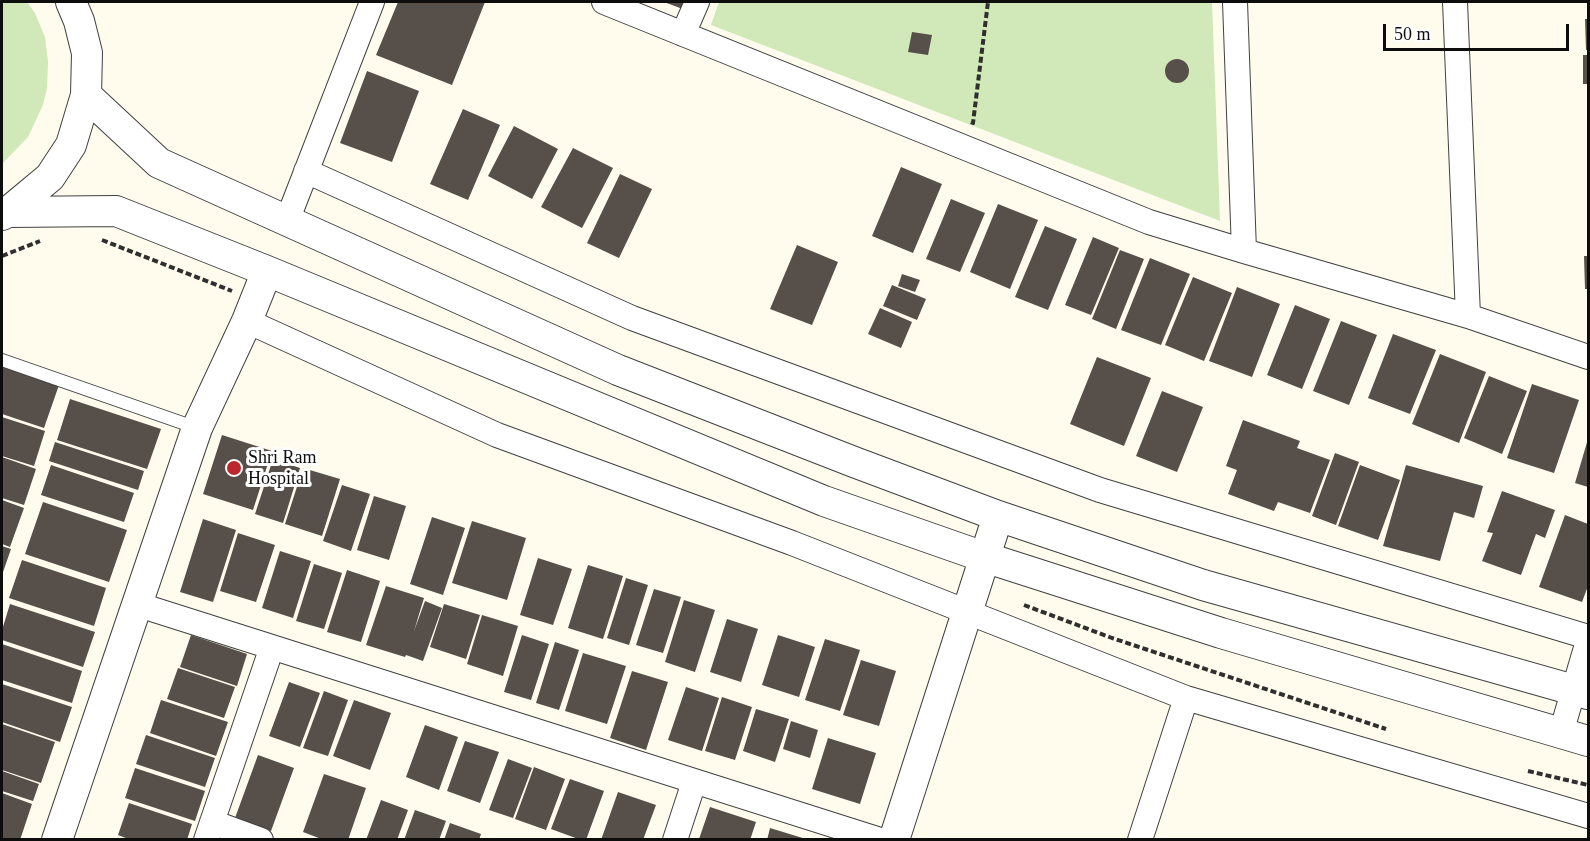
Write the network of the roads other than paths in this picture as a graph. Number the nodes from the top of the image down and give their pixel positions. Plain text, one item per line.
1 (71, 2) edge
2 (372, 2) edge
3 (604, 2) edge
4 (697, 2) edge
5 (1235, 2) edge
6 (1455, 2) edge
7 (683, 34) junction
8 (87, 95) junction
9 (306, 171) junction
10 (5, 214) edge
11 (286, 221) junction
12 (1244, 251) junction
13 (267, 271) junction
14 (1468, 316) junction
15 (247, 321) junction
16 (1588, 357) edge
17 (2, 360) edge
18 (197, 428) junction
19 (998, 516) junction
20 (984, 557) junction
21 (136, 604) junction
22 (967, 612) junction
23 (1588, 639) edge
24 (272, 647) junction
25 (1581, 692) edge
26 (1186, 698) junction
27 (1575, 737) edge
28 (694, 782) junction
29 (1588, 816) edge
30 (209, 831) edge
31 (57, 840) edge
32 (261, 840) edge
33 (675, 840) edge
34 (880, 840) edge
35 (894, 840) edge
36 (1140, 840) edge

1 - 8 street
2 - 9 street
3 - 7 street
4 - 7 street
5 - 12 street
6 - 14 street
7 - 12 street
8 - 10 street
8 - 11 street
9 - 11 street
9 - 23 street
10 - 13 street
11 - 19 street
12 - 14 street
13 - 15 street
13 - 20 street
14 - 16 street
15 - 18 street
15 - 22 street
17 - 18 lane
18 - 21 street
19 - 20 street
19 - 25 street
20 - 22 street
20 - 27 street
21 - 24 street
21 - 31 street
22 - 26 street
22 - 35 street
23 - 25 street
24 - 28 street
24 - 30 street
25 - 27 street
26 - 29 street
26 - 36 street
28 - 33 street
28 - 34 street
30 - 32 street

